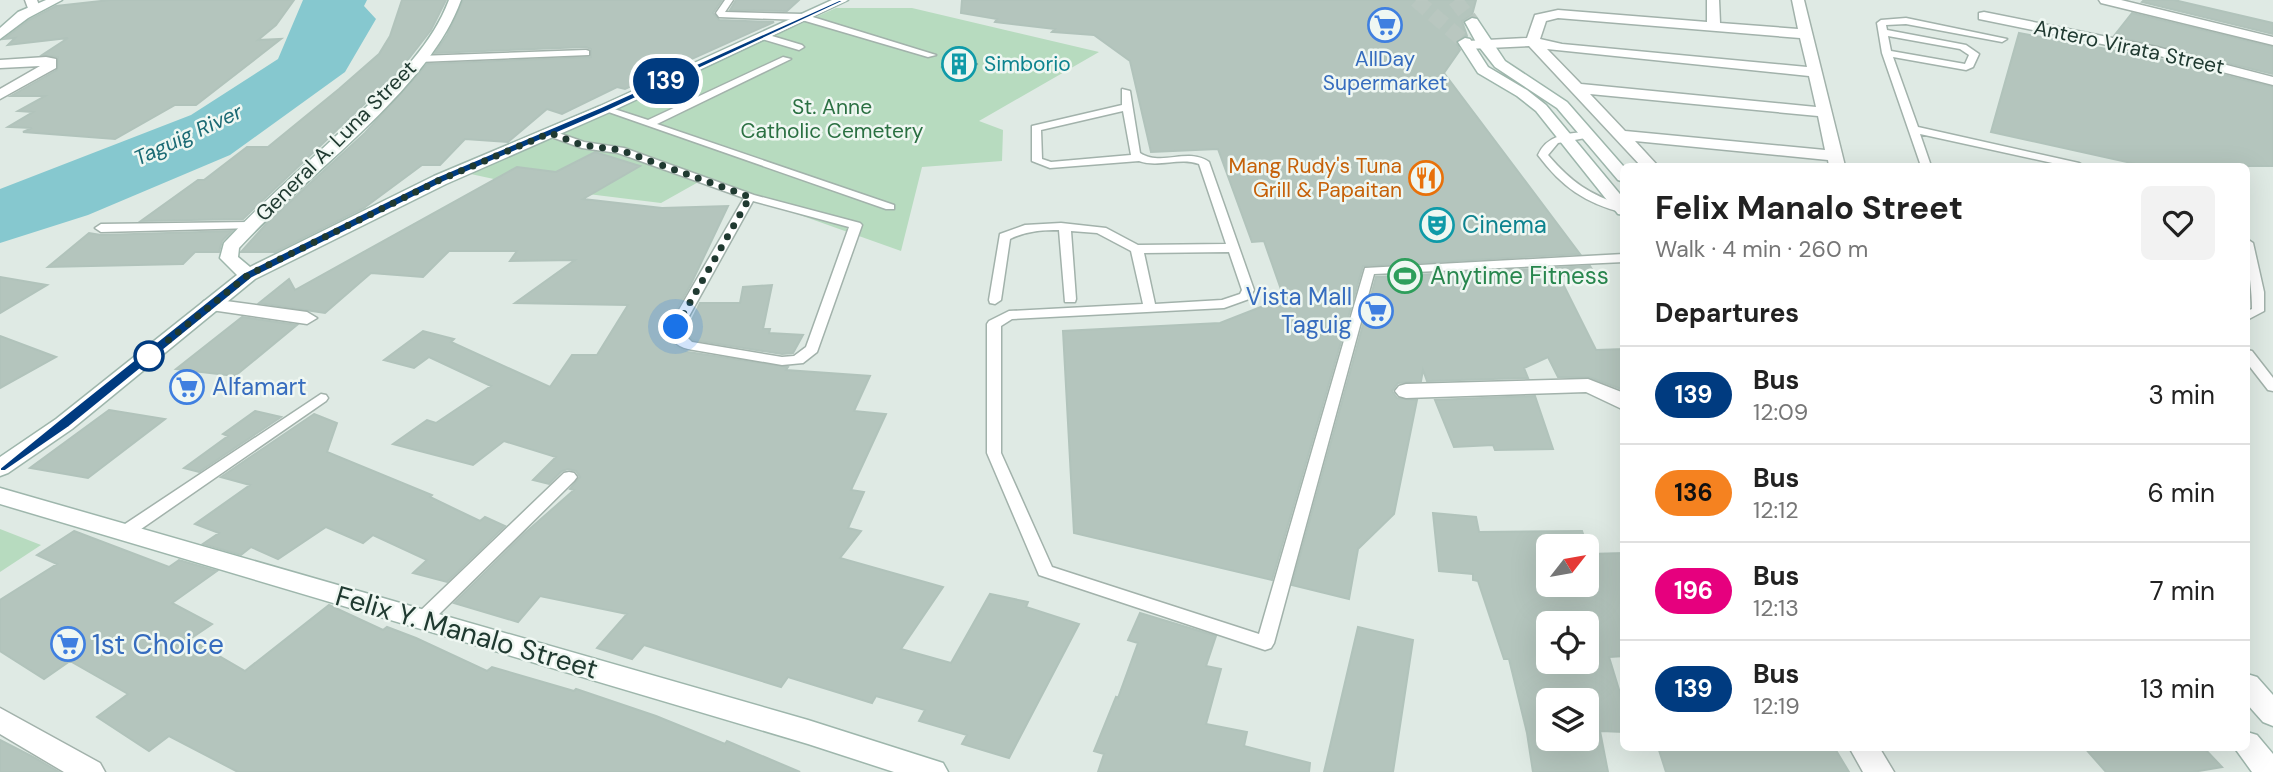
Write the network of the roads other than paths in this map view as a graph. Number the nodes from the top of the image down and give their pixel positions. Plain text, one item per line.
1 (56, 0) edge
2 (455, 0) edge
3 (729, 0) edge
4 (842, 0) edge
5 (1713, 0) edge
6 (1798, 0) edge
7 (2105, 0) edge
8 (33, 4) edge
9 (2146, 4) edge
10 (1984, 16) dead end
11 (803, 18) junction
12 (1472, 22) tunnel mouth
13 (1714, 27) junction
14 (1883, 32) junction
15 (1806, 34) junction
16 (0, 35) edge
17 (762, 36) junction
18 (2002, 39) dead end
19 (2273, 41) edge
20 (799, 47) dead end
21 (1538, 47) junction
22 (1476, 48) junction
23 (586, 53) dead end
24 (1887, 53) junction
25 (931, 55) dead end
26 (419, 59) junction
27 (786, 59) dead end
28 (0, 64) edge
29 (1815, 72) junction
30 (2273, 81) edge
31 (1578, 88) junction
32 (1125, 91) dead end
33 (0, 95) edge
34 (1126, 107) junction
35 (605, 109) junction
36 (1824, 112) junction
37 (648, 124) junction
38 (1912, 130) junction
39 (550, 133) junction
40 (1587, 135) junction
41 (1623, 135) junction
42 (1565, 136) junction
43 (1138, 158) junction
44 (1836, 161) edge
45 (1647, 163) edge
46 (1925, 163) edge
47 (2065, 163) edge
48 (1620, 172) edge
49 (750, 197) junction
50 (1620, 205) edge
51 (890, 207) dead end
52 (1620, 209) edge
53 (250, 226) junction
54 (101, 228) dead end
55 (1065, 229) junction
56 (1235, 248) junction
57 (1137, 249) junction
58 (2250, 256) edge
59 (1620, 258) edge
60 (248, 275) junction
61 (1070, 299) dead end
62 (995, 300) dead end
63 (211, 305) junction
64 (1150, 309) junction
65 (2250, 315) edge
66 (307, 318) dead end
67 (2250, 358) edge
68 (2273, 387) edge
69 (1406, 391) dead end
70 (321, 398) dead end
71 (1620, 400) edge
72 (0, 468) edge
73 (569, 477) dead end
74 (0, 496) edge
75 (125, 532) junction
76 (423, 620) junction
77 (2250, 688) edge
78 (2273, 713) edge
79 (0, 720) edge
80 (2250, 748) edge
81 (1866, 751) edge
82 (90, 772) edge
83 (933, 772) edge
84 (1879, 772) edge
85 (2270, 772) edge

1 - 8 street
2 - 26 street, General A. Luna Street
3 - 11 lane
4 - 11 street
5 - 13 street
6 - 15 street
7 - 9 street
8 - 16 street
9 - 19 street
10 - 30 street, Antero Virata Street
11 - 17 street
11 - 25 lane
12 - 22 street
13 - 15 street
13 - 21 street
14 - 18 lane
14 - 24 lane
14 - 24 lane
15 - 29 street
17 - 20 lane
17 - 35 street
21 - 22 street
21 - 29 street
21 - 31 street
22 - 40 street
22 - 42 street
23 - 26 lane
24 - 38 lane
26 - 53 street, General A. Luna Street
27 - 37 lane
28 - 33 street
29 - 36 street
31 - 36 street
31 - 41 street
32 - 34 lane
34 - 43 lane
34 - 43 lane
35 - 37 lane
35 - 39 street
36 - 44 street
37 - 51 lane
38 - 46 lane
38 - 47 lane
39 - 49 lane
39 - 60 street
40 - 42 lane
40 - 48 street
41 - 44 street
41 - 45 street
42 - 50 street
42 - 52 lane
43 - 56 lane
49 - 49 lane
53 - 54 lane
53 - 60 street, General A. Luna Street
55 - 57 lane
55 - 61 lane
55 - 62 lane
56 - 57 lane
56 - 64 lane
57 - 64 lane
58 - 65 lane
59 - 64 lane
60 - 63 street
63 - 66 street
63 - 72 street
67 - 68 lane
69 - 71 street
70 - 75 lane
73 - 76 lane
74 - 75 street, Felix Y. Manalo Street
75 - 76 street, Felix Y. Manalo Street
76 - 83 street, Felix Y. Manalo Street
77 - 78 street
79 - 82 street
80 - 85 street
81 - 84 street

